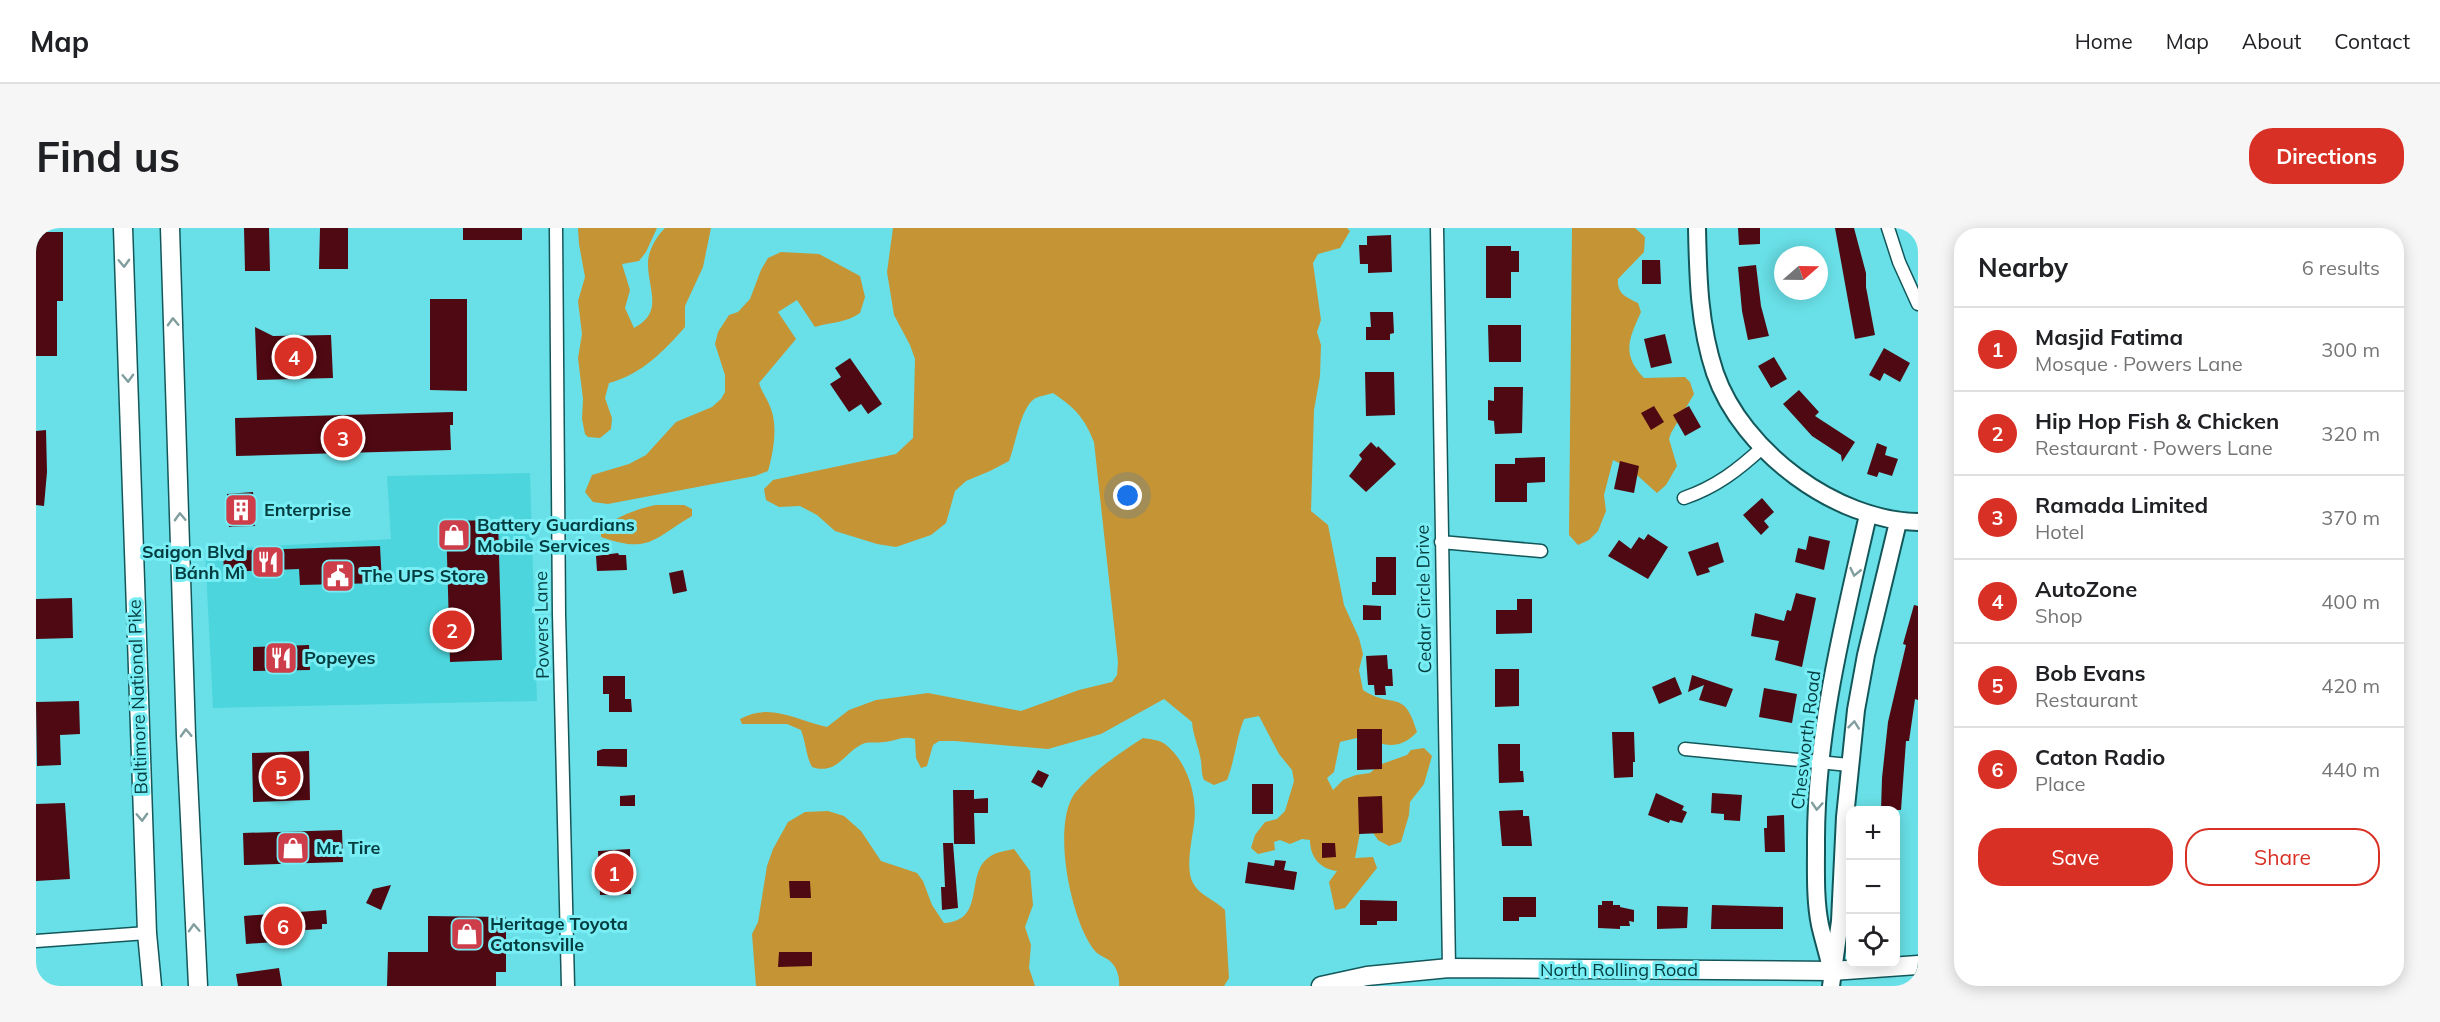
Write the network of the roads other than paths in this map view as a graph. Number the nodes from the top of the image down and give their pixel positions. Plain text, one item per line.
1 (123, 228) edge
2 (170, 228) edge
3 (556, 228) edge
4 (1437, 228) edge
5 (1697, 228) edge
6 (1888, 228) edge
7 (1918, 304) edge
8 (1763, 447) junction
9 (1684, 498) dead end
10 (1868, 515) junction
11 (1898, 522) junction
12 (1918, 522) edge
13 (1441, 542) junction
14 (1541, 551) dead end
15 (1685, 749) dead end
16 (1820, 762) junction
17 (1849, 765) junction
18 (147, 933) junction
19 (36, 941) edge
20 (1918, 965) edge
21 (1449, 968) junction
22 (1831, 979) edge
23 (152, 986) edge
24 (198, 986) edge
25 (568, 986) edge
26 (1321, 986) edge

1 -> 18 main road, Baltimore National Pike
24 -> 2 main road
3 - 25 street, Powers Lane
4 - 13 street, Cedar Circle Drive
5 - 8 street
6 - 7 street
8 - 9 street
8 - 10 street
10 - 11 street
10 -> 16 street, Chesworth Road
11 - 12 street
17 -> 11 street
13 - 14 street
13 - 21 street, Cedar Circle Drive
15 - 16 street
16 - 17 street
16 -> 22 street, Chesworth Road
17 - 22 street
18 - 19 street
18 - 23 main road, Baltimore National Pike
20 - 22 main road, North Rolling Road
21 - 22 main road, North Rolling Road
21 - 26 main road, North Rolling Road

